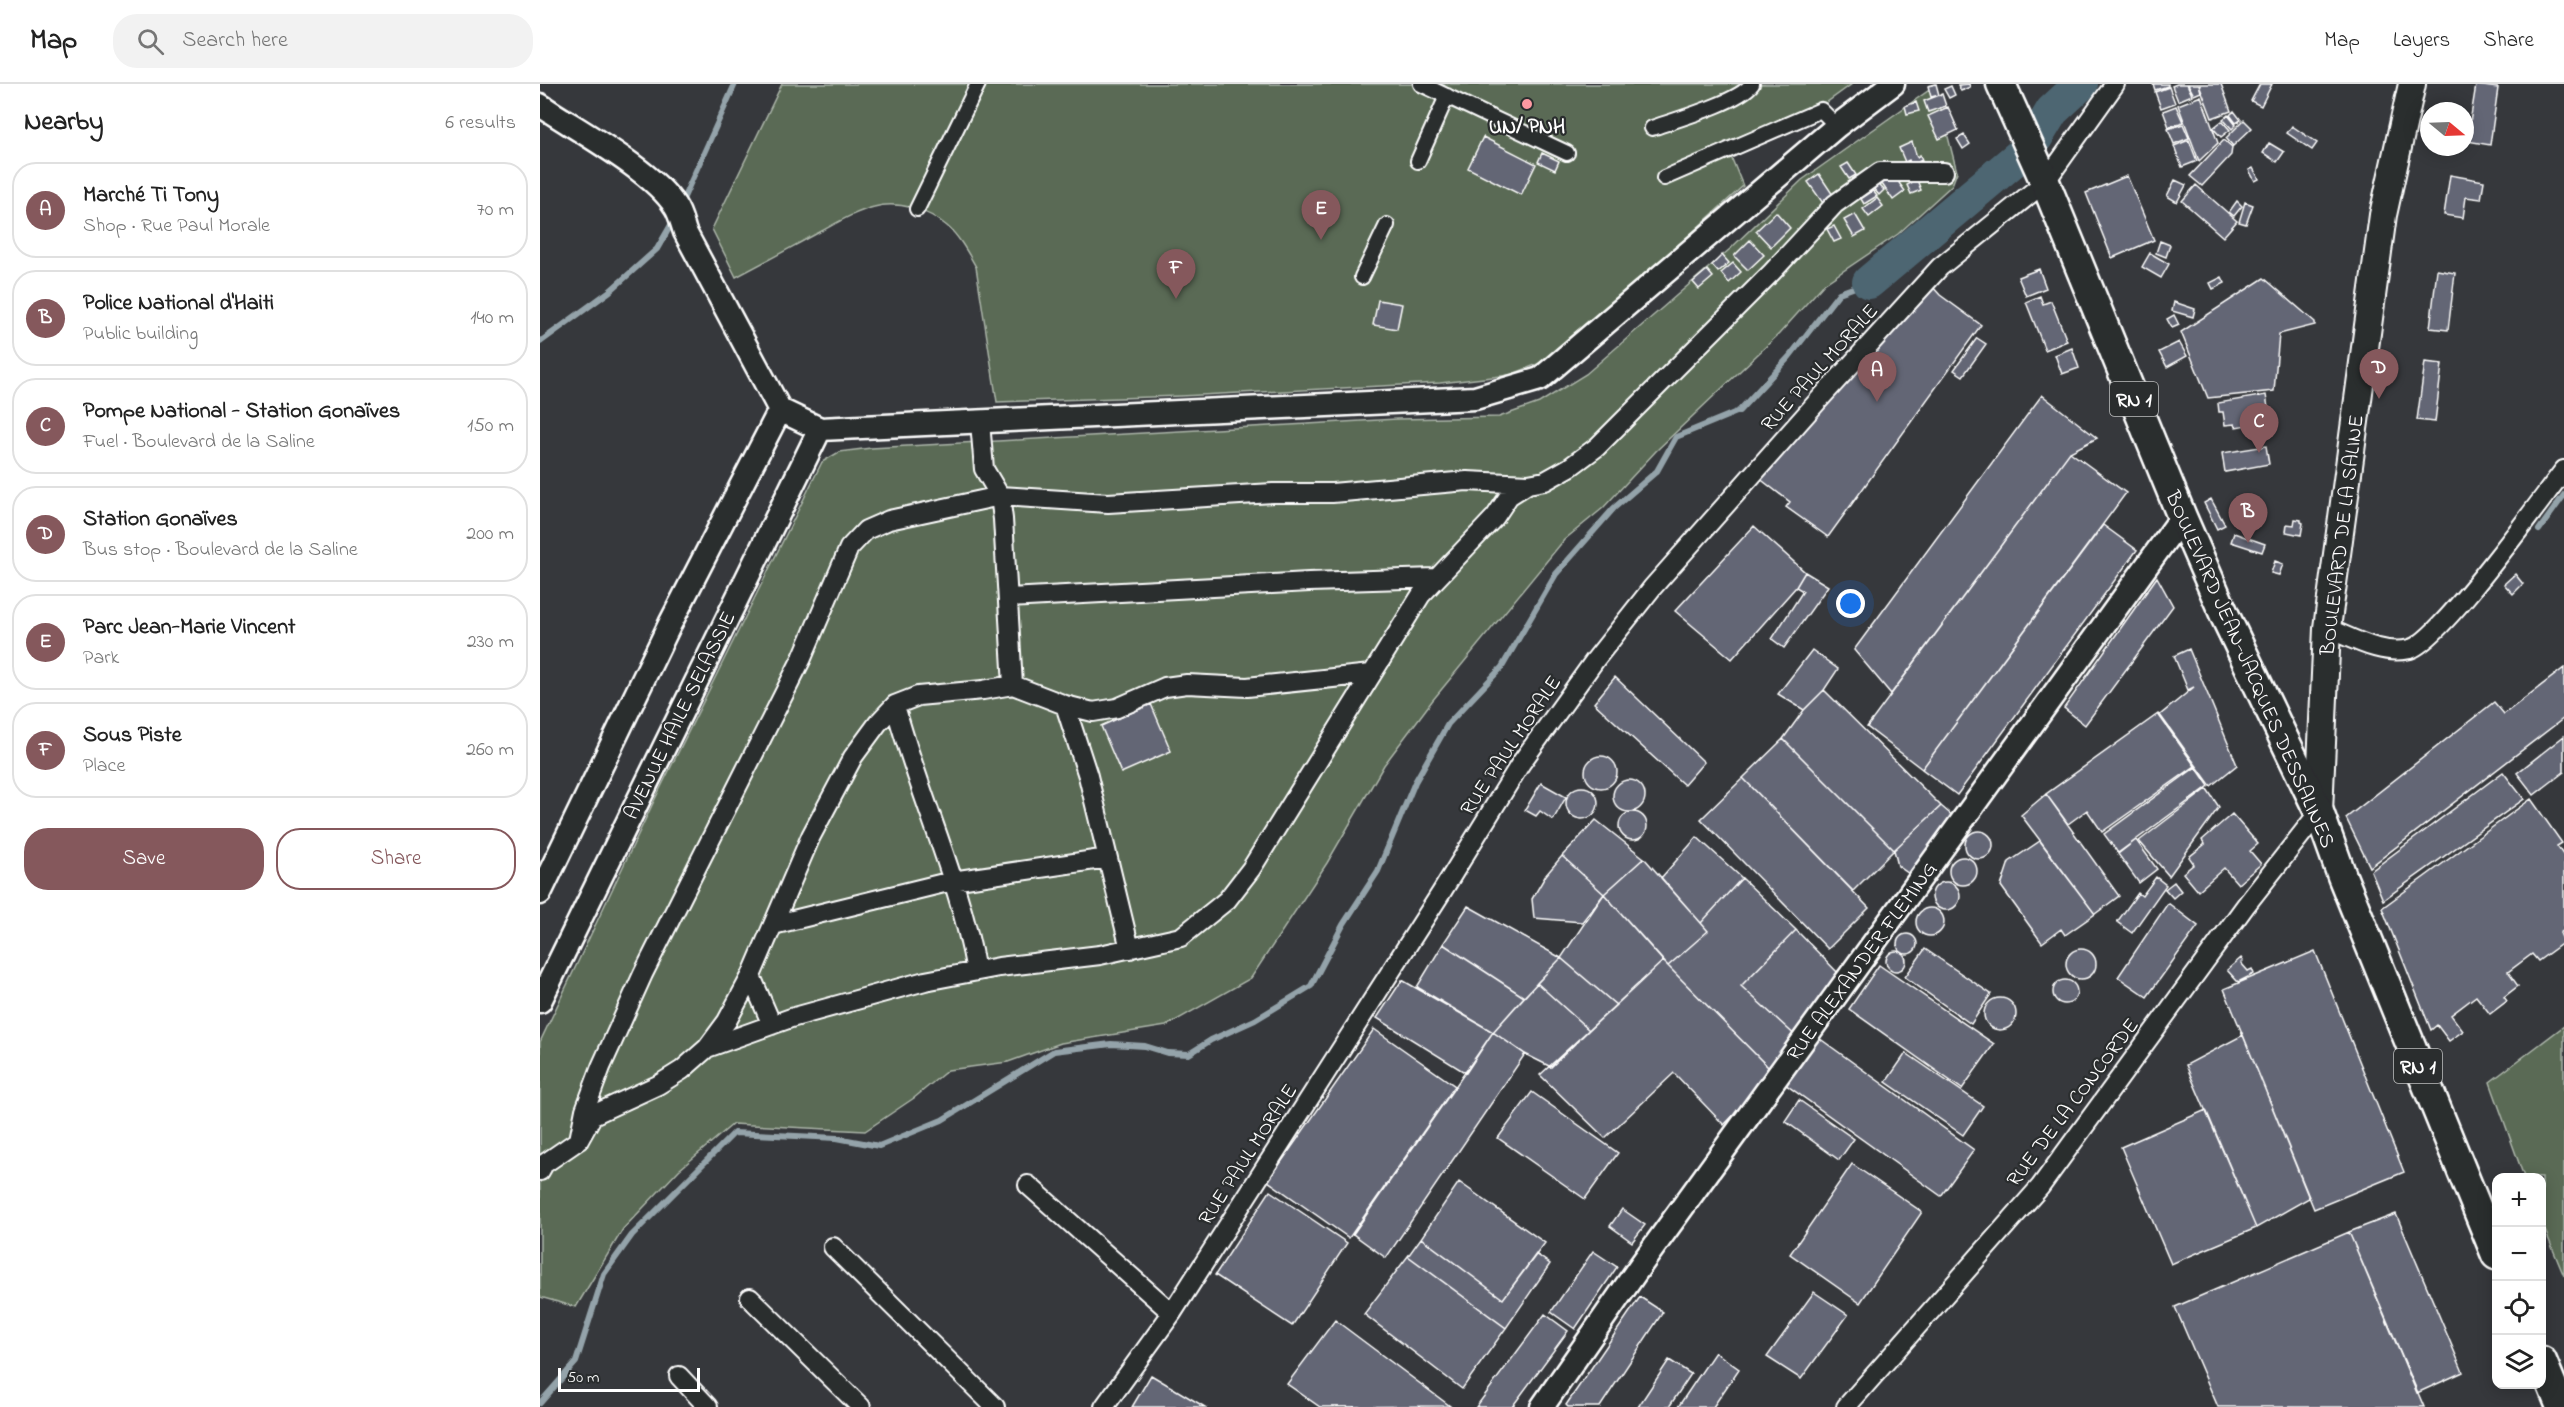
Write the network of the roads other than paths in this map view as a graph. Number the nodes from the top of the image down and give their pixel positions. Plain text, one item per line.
1 (978, 84) edge
2 (1421, 84) edge
3 (1752, 84) edge
4 (1893, 84) edge
5 (2001, 84) edge
6 (2115, 84) edge
7 (2412, 84) edge
8 (1448, 96) junction
9 (540, 105) edge
10 (1837, 126) junction
11 (1652, 128) dead end
12 (1567, 153) dead end
13 (1418, 161) dead end
14 (1944, 172) dead end
15 (1665, 178) dead end
16 (2046, 182) junction
17 (917, 209) dead end
18 (1387, 225) dead end
19 (1362, 277) dead end
20 (780, 410) junction
21 (980, 422) junction
22 (820, 429) junction
23 (2564, 470) edge
24 (1528, 484) junction
25 (1000, 496) junction
26 (2182, 517) junction
27 (1436, 578) junction
28 (1008, 598) junction
29 (2327, 628) junction
30 (1371, 674) junction
31 (1013, 685) junction
32 (895, 705) junction
33 (1065, 705) junction
34 (2319, 812) junction
35 (1108, 858) junction
36 (952, 881) junction
37 (540, 893) edge
38 (773, 926) junction
39 (1130, 949) junction
40 (975, 971) junction
41 (751, 976) junction
42 (540, 1001) edge
43 (772, 1025) junction
44 (707, 1048) junction
45 (579, 1140) junction
46 (540, 1171) edge
47 (1028, 1185) dead end
48 (2492, 1245) edge
49 (833, 1247) dead end
50 (750, 1298) dead end
51 (1172, 1313) junction
52 (2546, 1372) edge
53 (679, 1376) dead end
54 (708, 1407) edge
55 (861, 1407) edge
56 (994, 1407) edge
57 (1104, 1407) edge
58 (1542, 1407) edge
59 (1846, 1407) edge
60 (2561, 1407) edge

1 - 17 street
2 - 8 street
3 - 11 street
4 - 10 street
5 - 16 main road, BOULEVARD JEAN-JACQUES DESSALINES / RN 1
6 - 16 street, RUE PAUL MORALE
7 - 29 main road, BOULEVARD DE LA SALINE
8 - 12 street
8 - 13 street
9 - 20 street
10 - 15 street
10 - 21 street
14 - 24 street
16 - 26 main road, BOULEVARD JEAN-JACQUES DESSALINES / RN 1
16 - 51 street, RUE PAUL MORALE
18 - 19 street
20 - 22 street
20 - 37 street
21 - 22 street
21 - 25 street
22 - 42 street, AVENUE HAILE SELASSIE
23 - 29 street
24 - 25 street
24 - 27 street
25 - 28 street
25 - 45 street
26 - 34 main road, BOULEVARD JEAN-JACQUES DESSALINES / RN 1
26 - 58 street, RUE ALEXANDER FLEMING
27 - 28 street
27 - 30 street
28 - 31 street
29 - 34 main road, BOULEVARD DE LA SALINE
30 - 33 street
30 - 39 street
31 - 32 street
31 - 33 street
32 - 36 street
32 - 38 street
33 - 35 street
34 - 48 main road, BOULEVARD JEAN-JACQUES DESSALINES / RN 1
34 - 59 street, RUE DE LA CONCORDE
35 - 36 street
35 - 39 street
36 - 38 street
36 - 40 street
38 - 41 street
39 - 40 street
40 - 43 street
41 - 43 street
41 - 44 street
43 - 44 street
44 - 45 street
45 - 46 street
47 - 51 street
49 - 56 street
50 - 55 street
51 - 57 street, RUE PAUL MORALE
52 - 60 main road
53 - 54 street

